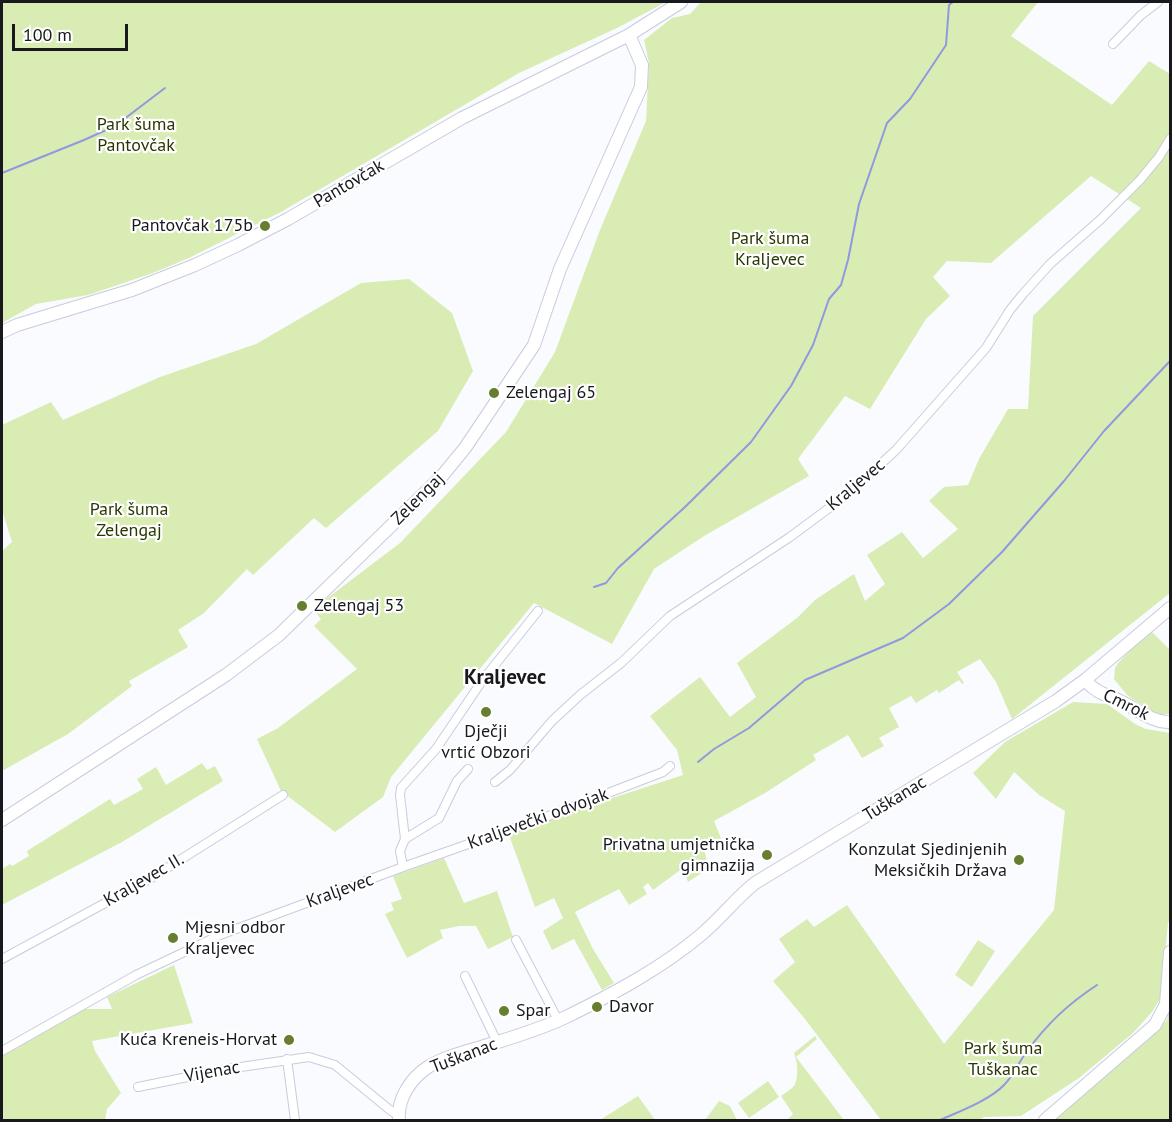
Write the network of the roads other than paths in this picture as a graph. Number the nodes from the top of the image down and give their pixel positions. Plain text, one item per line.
1 (681, 2) edge
2 (1158, 2) edge
3 (629, 35) junction
4 (1113, 44) dead end
5 (1170, 139) edge
6 (2, 332) edge
7 (1170, 608) edge
8 (538, 611) dead end
9 (1085, 680) junction
10 (1170, 722) edge
11 (670, 766) dead end
12 (468, 769) dead end
13 (495, 782) dead end
14 (283, 795) dead end
15 (2, 820) edge
16 (405, 838) junction
17 (402, 867) junction
18 (516, 940) dead end
19 (1170, 952) edge
20 (2, 959) edge
21 (465, 976) dead end
22 (558, 1020) junction
23 (497, 1042) junction
24 (2, 1051) edge
25 (287, 1059) junction
26 (138, 1087) dead end
27 (399, 1118) edge
28 (295, 1120) edge
29 (1045, 1120) edge

1 - 3 street, Pantovčak
2 - 4 street
3 - 6 street, Pantovčak
3 - 15 street, Zelengaj
5 - 13 street, Kraljevec
7 - 9 street, Tuškanac
8 - 16 street
9 - 10 street, Cmrok
9 - 22 street, Tuškanac
11 - 17 street, Kraljevečki odvojak
12 - 16 street
14 - 20 street, Kraljevec II.
16 - 17 street
17 - 24 street, Kraljevec
18 - 22 street
19 - 29 street
21 - 23 street
22 - 23 street, Tuškanac
23 - 27 street, Tuškanac
25 - 26 street, Vijenac
25 - 27 street, Vijenac
25 - 28 street

